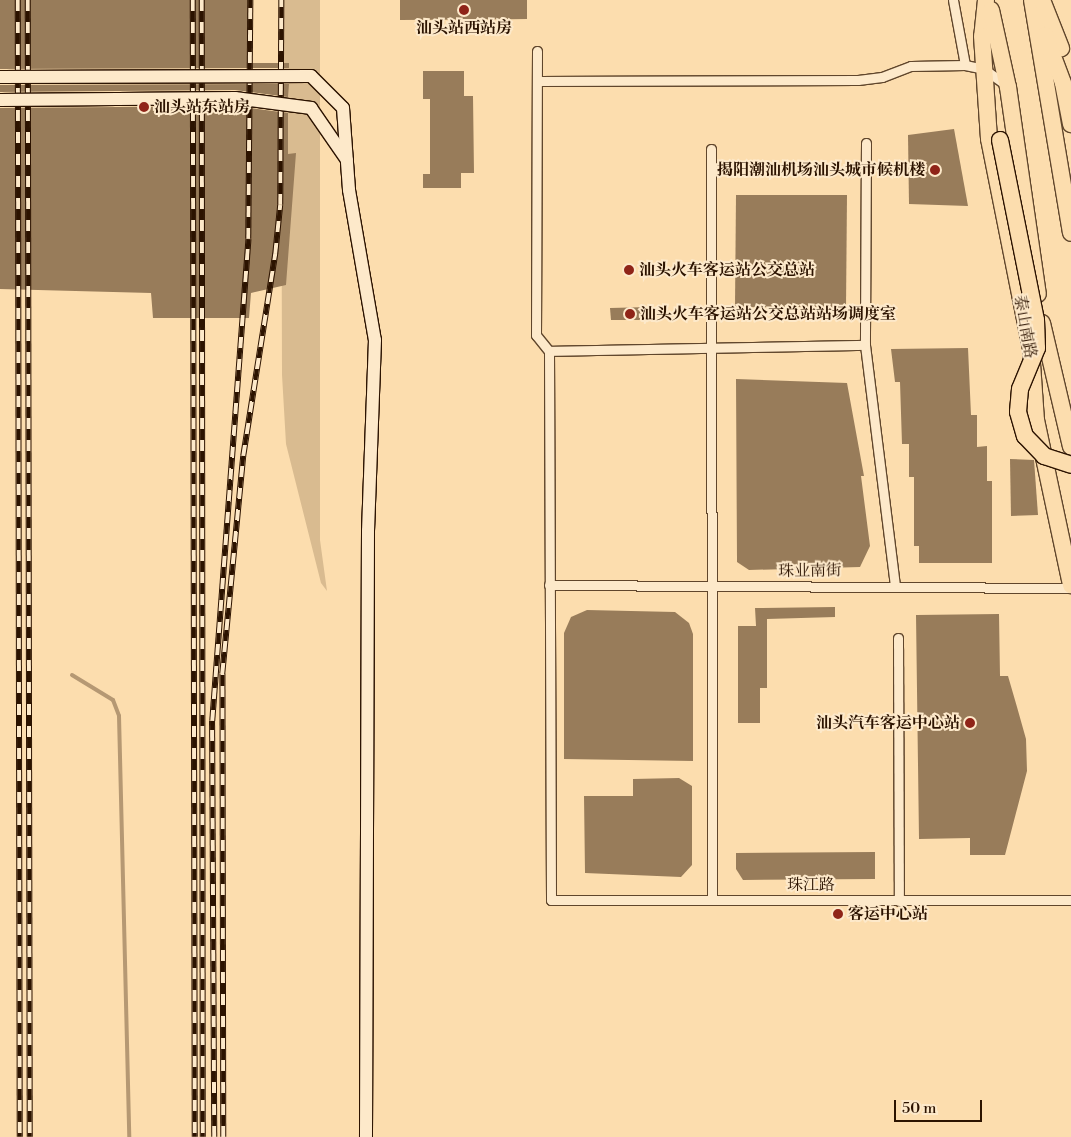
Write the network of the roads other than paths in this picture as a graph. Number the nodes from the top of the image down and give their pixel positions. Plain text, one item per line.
1 (953, 0) edge
2 (988, 0) edge
3 (1032, 0) edge
4 (1042, 0) edge
5 (995, 31) junction
6 (537, 51) dead end
7 (965, 65) junction
8 (990, 72) junction
9 (1071, 76) edge
10 (0, 77) edge
11 (536, 81) junction
12 (1008, 87) junction
13 (0, 100) edge
14 (1071, 124) edge
15 (866, 143) dead end
16 (711, 149) dead end
17 (347, 160) junction
18 (1071, 233) edge
19 (864, 345) junction
20 (710, 346) junction
21 (1046, 349) junction
22 (549, 351) junction
23 (1036, 420) junction
24 (1071, 448) edge
25 (1071, 465) edge
26 (549, 585) junction
27 (895, 585) junction
28 (1071, 586) edge
29 (711, 588) junction
30 (898, 638) dead end
31 (712, 900) junction
32 (1071, 900) edge
33 (899, 901) junction
34 (366, 1137) edge

1 - 7 street
2 - 5 highway, 泰山南路
2 - 8 highway
3 - 14 highway
3 - 18 highway
4 - 9 highway
5 - 8 highway
5 - 12 highway, 泰山南路
6 - 11 street
7 - 8 street
7 - 11 street
8 - 12 street
8 - 23 highway, 泰山南路
8 - 25 highway, bridge
10 - 17 street, bridge
11 - 22 street
12 - 21 highway, 泰山南路
13 - 17 street, bridge
15 - 19 street
16 - 20 street
17 - 34 street, bridge
19 - 20 street
19 - 27 street
20 - 22 street
20 - 29 street
21 - 23 highway
21 - 24 highway, 泰山南路
22 - 26 street
23 - 28 highway, 泰山南路
26 - 29 street, 珠业南街
26 - 31 street, 珠江路
27 - 28 street, 珠业南街
27 - 29 street, 珠业南街
29 - 31 street
30 - 33 street
31 - 33 street, 珠江路
32 - 33 street, 珠江路

